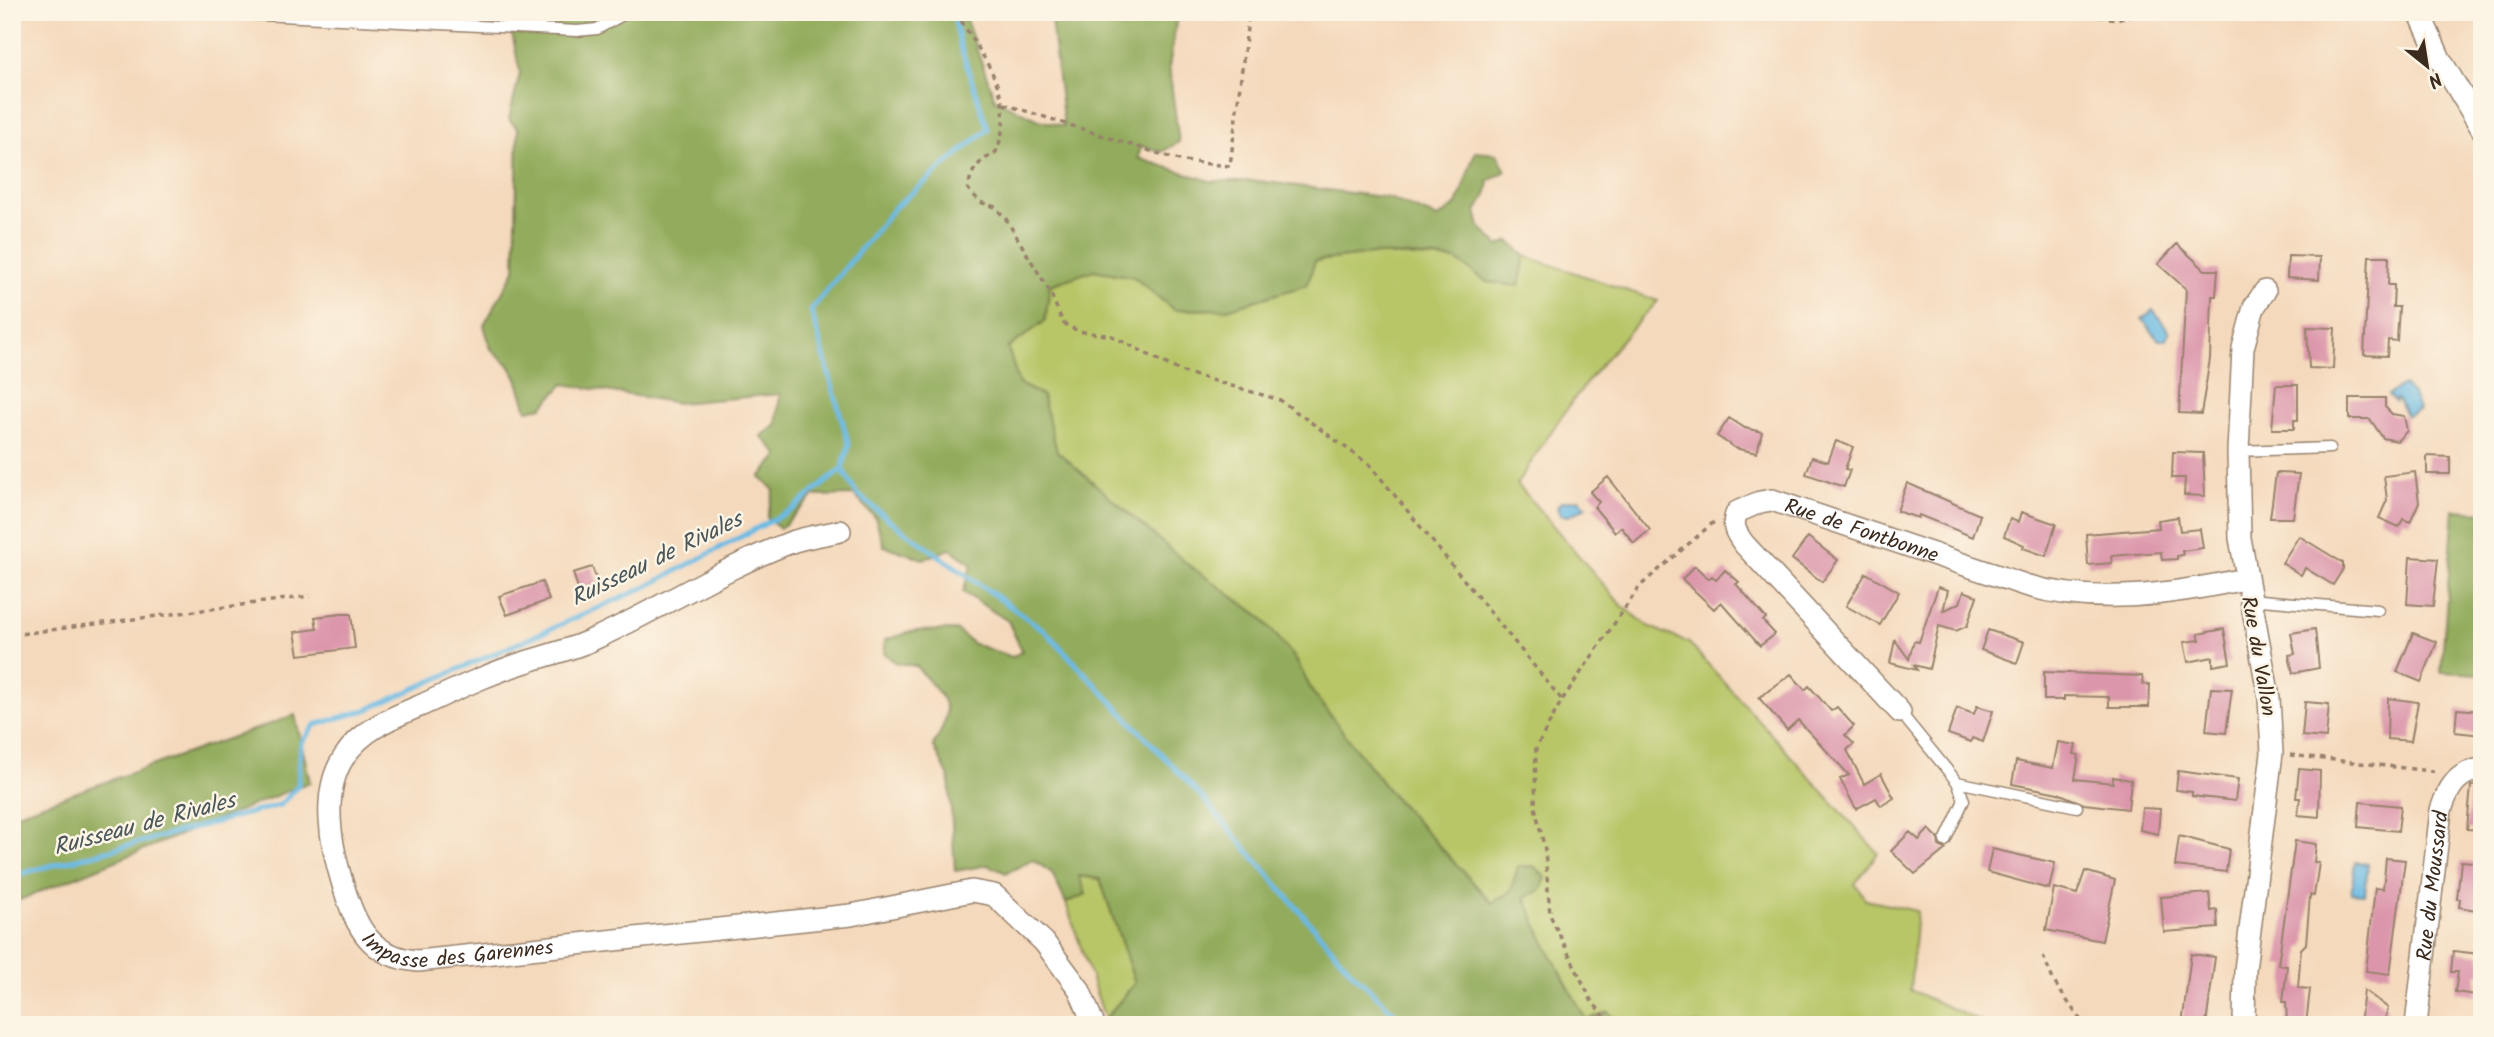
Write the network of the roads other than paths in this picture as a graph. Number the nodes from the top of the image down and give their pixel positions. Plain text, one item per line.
1 (200, 12) edge
2 (628, 12) edge
3 (2419, 12) edge
4 (2482, 129) edge
5 (2265, 290) dead end
6 (2330, 448) dead end
7 (2238, 452) junction
8 (840, 531) dead end
9 (2247, 589) junction
10 (2378, 610) dead end
11 (1900, 712) joint
12 (2472, 772) edge
13 (1957, 782) junction
14 (2077, 807) dead end
15 (1945, 841) dead end
16 (1094, 1025) edge
17 (2245, 1025) edge
18 (2416, 1025) edge

1 - 2 lane
3 - 4 street
5 - 7 street, Rue du Vallon
6 - 7 lane
7 - 9 street, Rue du Vallon
8 - 16 street, Impasse des Garennes
9 - 10 lane
9 - 11 street, Rue de Fontbonne
9 - 17 street, Rue du Vallon
11 - 13 lane
12 - 18 street, Rue du Moussard
13 - 14 lane
13 - 15 lane

